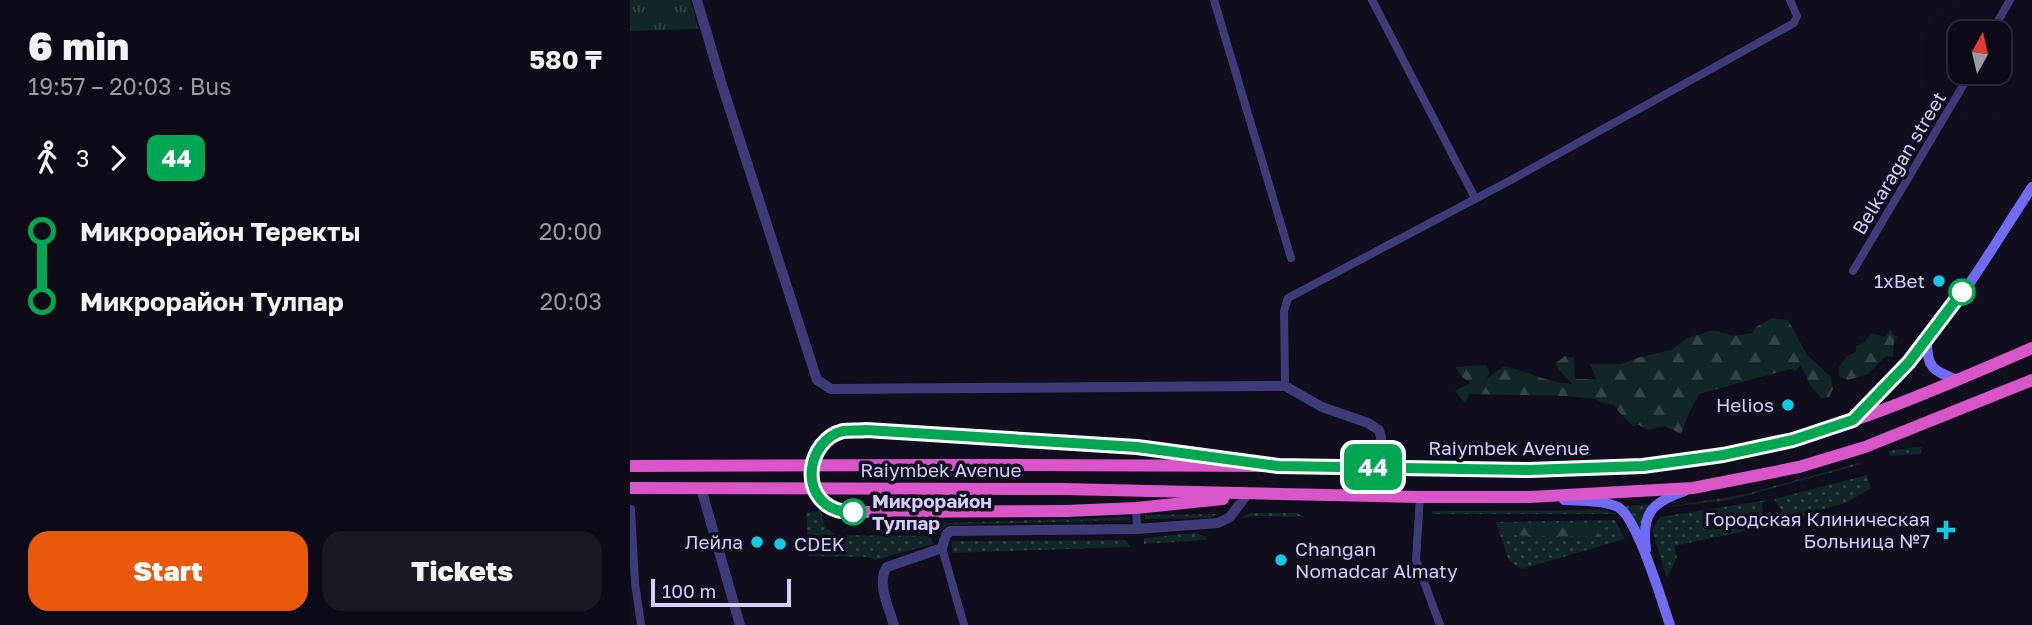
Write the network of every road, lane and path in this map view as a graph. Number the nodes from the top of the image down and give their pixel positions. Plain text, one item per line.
1 (697, 0) edge
2 (1214, 0) edge
3 (1372, 0) edge
4 (1790, 0) edge
5 (2010, 0) edge
6 (1998, 21) edge
7 (1963, 84) edge
8 (2032, 187) edge
9 (1475, 198) junction
10 (1291, 258) dead end
11 (1853, 271) dead end
12 (1927, 340) junction
13 (2032, 348) edge
14 (1957, 380) junction
15 (2032, 380) edge
16 (1284, 386) junction
17 (1853, 420) junction
18 (630, 466) edge
19 (1278, 466) junction
20 (1379, 467) junction
21 (631, 488) edge
22 (701, 488) junction
23 (1693, 488) junction
24 (1278, 494) junction
25 (1245, 497) junction
26 (1420, 497) junction
27 (1530, 497) junction
28 (1136, 508) junction
29 (631, 509) edge
30 (1137, 529) junction
31 (942, 548) junction
32 (1647, 560) junction
33 (641, 625) edge
34 (740, 625) edge
35 (894, 625) edge
36 (964, 625) edge
37 (1440, 625) edge
38 (1670, 625) edge

1 - 16 street
2 - 10 street
3 - 9 street
4 - 9 street
5 - 6 street
7 - 11 street, Belkaragan street
8 - 12 main road
9 - 16 street
12 - 14 main road
12 - 17 main road
13 - 14 highway, Raiymbek Avenue
14 - 17 highway, Raiymbek Avenue
15 - 23 highway, Raiymbek Avenue
16 - 20 street
17 - 20 highway, Raiymbek Avenue
18 - 19 highway, Raiymbek Avenue
19 - 20 highway, Raiymbek Avenue
19 - 28 highway, bridge
21 - 22 highway, Raiymbek Avenue
22 - 24 highway, Raiymbek Avenue
22 - 34 street
23 - 27 highway, Raiymbek Avenue
23 - 32 main road
24 - 25 highway
24 - 26 highway, Raiymbek Avenue
25 - 28 highway
25 - 30 street
26 - 27 highway, Raiymbek Avenue
26 - 37 street
27 - 32 main road
28 - 30 street
29 - 33 street
30 - 31 street
31 - 35 street
31 - 36 street
32 - 38 main road

